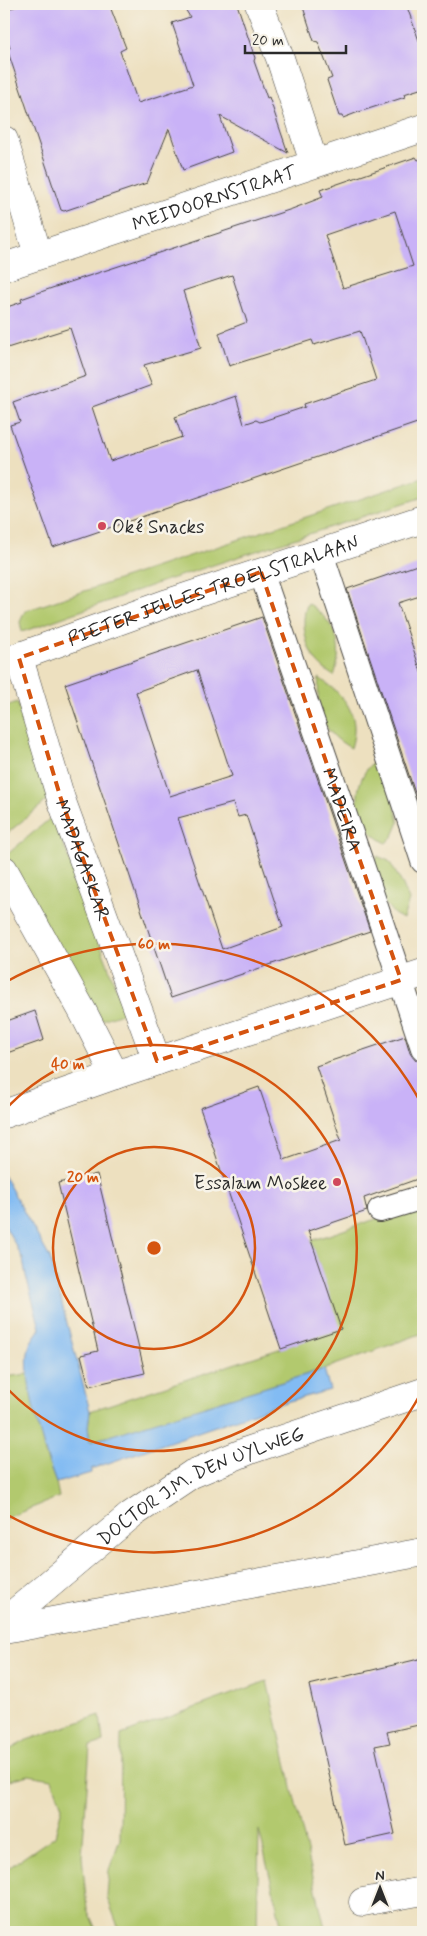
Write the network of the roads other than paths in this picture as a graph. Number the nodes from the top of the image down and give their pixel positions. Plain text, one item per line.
1 (259, 4) edge
2 (423, 128) edge
3 (4, 140) edge
4 (314, 163) junction
5 (38, 256) junction
6 (4, 268) edge
7 (423, 519) edge
8 (321, 553) junction
9 (261, 572) junction
10 (11, 660) edge
11 (423, 861) edge
12 (4, 870) edge
13 (412, 976) edge
14 (423, 1048) edge
15 (157, 1061) junction
16 (116, 1075) junction
17 (4, 1114) edge
18 (423, 1197) edge
19 (380, 1210) dead end
20 (423, 1392) edge
21 (423, 1552) edge
22 (4, 1622) edge
23 (4, 1630) edge
24 (423, 1891) edge
25 (363, 1902) dead end

1 - 4 street
2 - 4 street, MEIDOORNSTRAAT
3 - 5 street
4 - 5 street, MEIDOORNSTRAAT
5 - 6 street, MEIDOORNSTRAAT
7 - 8 street, PIETER JELLES TROELSTRALAAN
8 - 9 street, PIETER JELLES TROELSTRALAAN
8 - 11 street
9 - 10 street, PIETER JELLES TROELSTRALAAN
9 - 13 street, MADEIRA
10 - 15 street, MADAGASKAR
12 - 16 street
13 - 14 street, MADEIRA
13 - 15 street
15 - 16 street
16 - 17 street
18 - 19 street
20 - 22 street, DOCTOR J.M. DEN UYLWEG
21 - 23 street
24 - 25 street

